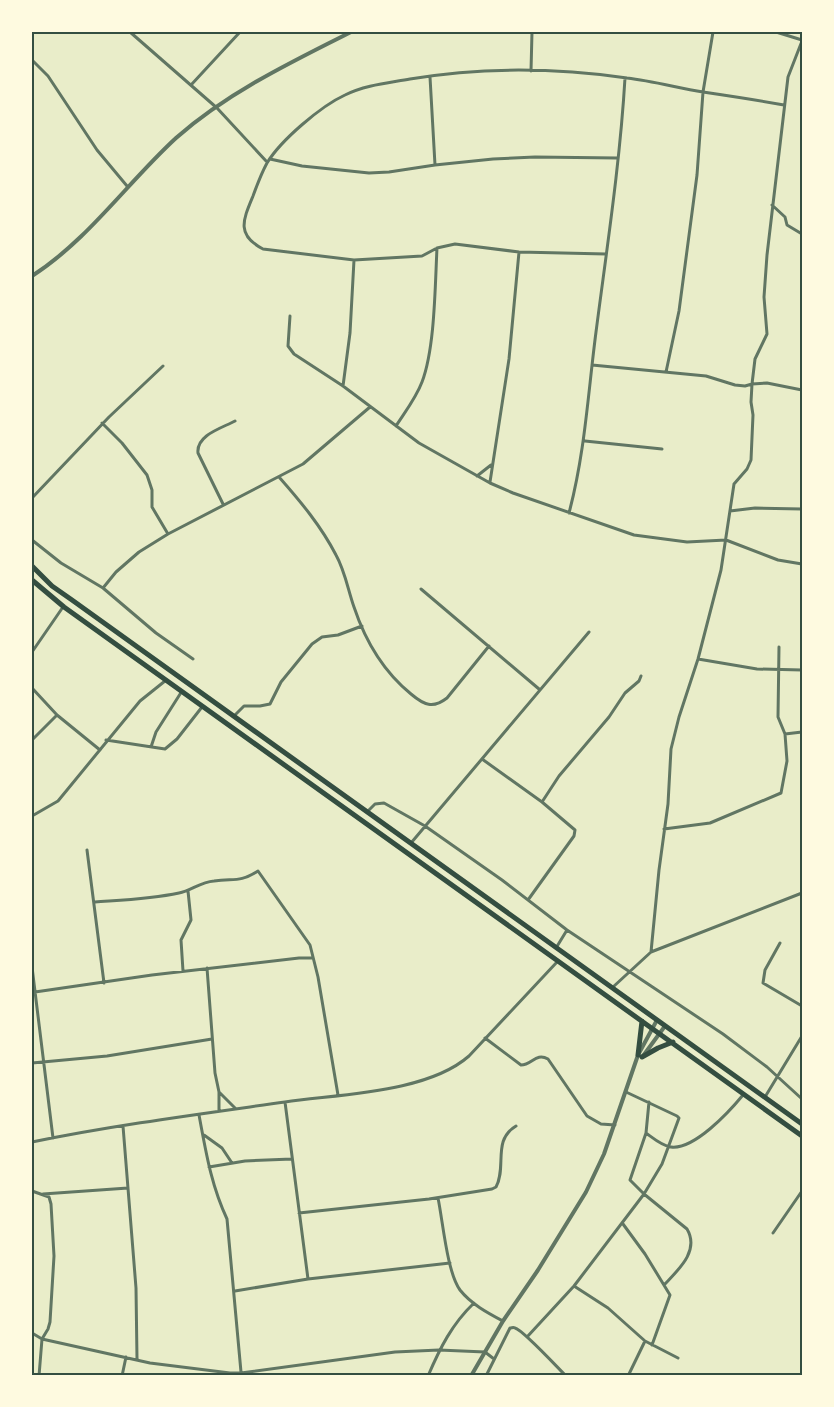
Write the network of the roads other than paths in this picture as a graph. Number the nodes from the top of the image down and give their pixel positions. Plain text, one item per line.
1 (130, 32) edge
2 (239, 32) edge
3 (351, 32) edge
4 (532, 32) edge
5 (713, 32) edge
6 (776, 32) edge
7 (802, 41) edge
8 (32, 60) edge
9 (531, 71) junction
10 (430, 76) junction
11 (625, 78) junction
12 (191, 85) junction
13 (703, 92) junction
14 (784, 105) junction
15 (217, 108) junction
16 (617, 158) junction
17 (268, 161) junction
18 (435, 165) junction
19 (127, 186) junction
20 (772, 205) junction
21 (802, 234) edge
22 (437, 248) junction
23 (519, 252) junction
24 (606, 254) junction
25 (354, 260) junction
26 (32, 276) edge
27 (290, 316) dead end
28 (592, 365) junction
29 (163, 366) dead end
30 (666, 372) junction
31 (752, 384) junction
32 (343, 386) junction
33 (802, 390) edge
34 (370, 407) junction
35 (235, 421) dead end
36 (102, 423) junction
37 (396, 426) junction
38 (585, 441) junction
39 (662, 449) dead end
40 (492, 464) junction
41 (477, 476) junction
42 (279, 477) junction
43 (490, 483) junction
44 (32, 498) edge
45 (223, 504) junction
46 (802, 509) edge
47 (730, 511) junction
48 (569, 513) junction
49 (168, 534) junction
50 (32, 540) edge
51 (726, 540) junction
52 (802, 564) edge
53 (32, 566) edge
54 (32, 580) edge
55 (104, 588) junction
56 (421, 589) dead end
57 (64, 607) junction
58 (362, 626) junction
59 (589, 632) dead end
60 (489, 646) junction
61 (779, 646) dead end
62 (32, 652) edge
63 (698, 658) junction
64 (193, 659) dead end
65 (778, 670) junction
66 (802, 670) edge
67 (640, 676) dead end
68 (166, 680) junction
69 (32, 688) edge
70 (538, 689) junction
71 (182, 691) junction
72 (203, 705) junction
73 (57, 715) junction
74 (234, 716) junction
75 (802, 732) edge
76 (785, 734) junction
77 (32, 740) edge
78 (106, 740) junction
79 (151, 747) junction
80 (100, 750) junction
81 (482, 759) junction
82 (297, 761) junction
83 (291, 770) junction
84 (542, 802) junction
85 (367, 812) junction
86 (32, 816) edge
87 (425, 826) junction
88 (664, 829) junction
89 (411, 843) junction
90 (87, 850) dead end
91 (188, 891) junction
92 (802, 893) edge
93 (528, 900) junction
94 (95, 902) junction
95 (567, 930) junction
96 (780, 943) dead end
97 (556, 948) junction
98 (651, 952) junction
99 (314, 958) junction
100 (558, 960) junction
101 (32, 967) edge
102 (207, 968) junction
103 (183, 971) junction
104 (630, 972) junction
105 (104, 983) junction
106 (613, 987) junction
107 (35, 992) junction
108 (802, 1006) edge
109 (657, 1020) junction
110 (642, 1021) junction
111 (665, 1026) junction
112 (652, 1028) junction
113 (660, 1034) junction
114 (802, 1036) edge
115 (485, 1038) junction
116 (212, 1039) junction
117 (674, 1042) junction
118 (640, 1056) junction
119 (32, 1063) edge
120 (43, 1063) junction
121 (779, 1077) junction
122 (219, 1092) junction
123 (626, 1092) junction
124 (744, 1094) junction
125 (338, 1095) junction
126 (765, 1097) junction
127 (802, 1099) edge
128 (285, 1102) junction
129 (649, 1102) junction
130 (236, 1109) junction
131 (219, 1112) junction
132 (199, 1115) junction
133 (802, 1123) edge
134 (615, 1125) junction
135 (123, 1126) junction
136 (516, 1126) dead end
137 (646, 1133) junction
138 (203, 1134) junction
139 (802, 1136) edge
140 (53, 1138) junction
141 (32, 1142) edge
142 (670, 1147) junction
143 (292, 1159) junction
144 (232, 1163) junction
145 (209, 1167) junction
146 (128, 1188) junction
147 (32, 1191) edge
148 (802, 1191) edge
149 (43, 1194) junction
150 (644, 1194) junction
151 (438, 1198) junction
152 (298, 1212) junction
153 (623, 1224) junction
154 (773, 1233) dead end
155 (450, 1263) junction
156 (308, 1279) junction
157 (664, 1284) junction
158 (574, 1286) junction
159 (235, 1291) junction
160 (474, 1303) junction
161 (502, 1321) junction
162 (32, 1333) edge
163 (527, 1337) junction
164 (42, 1339) junction
165 (645, 1341) junction
166 (652, 1345) junction
167 (439, 1350) junction
168 (485, 1352) junction
169 (126, 1357) junction
170 (678, 1358) dead end
171 (137, 1359) junction
172 (494, 1359) junction
173 (194, 1368) junction
174 (241, 1373) junction
175 (629, 1374) dead end
176 (39, 1376) edge
177 (122, 1376) edge
178 (195, 1376) edge
179 (428, 1376) edge
180 (471, 1376) edge
181 (486, 1376) edge
182 (566, 1376) edge

1 - 12 street
2 - 12 street
3 - 15 street
4 - 9 street
5 - 13 street
6 - 7 street
7 - 14 street
8 - 19 street
9 - 10 street
9 - 11 street
10 - 17 street
10 - 18 street
11 - 13 street
11 - 16 street
12 - 15 street
13 - 14 street
13 - 30 street
14 - 20 street
15 - 17 street
15 - 19 street
16 - 18 street
16 - 24 street
17 - 18 street
17 - 25 street
19 - 26 street
20 - 21 street
20 - 31 street
22 - 23 street
22 - 25 street
22 - 37 street
23 - 24 street
23 - 40 street
24 - 28 street
25 - 32 street
27 - 32 street
28 - 30 street
28 - 38 street
29 - 36 street
30 - 31 street
31 - 33 street
31 - 47 street
32 - 34 street
34 - 37 street
34 - 42 street
35 - 45 street
36 - 44 street
36 - 49 street
37 - 41 street
38 - 39 street
38 - 48 street
40 - 41 street
40 - 43 street
41 - 43 street
42 - 45 street
42 - 58 street
43 - 48 street
45 - 49 street
46 - 47 street
47 - 51 street
48 - 51 street
49 - 55 street
50 - 55 street
51 - 52 street
51 - 63 street
53 - 74 main road
54 - 57 main road
55 - 64 street
56 - 60 street
57 - 62 street
57 - 68 main road
58 - 60 street
58 - 74 street
59 - 70 street
60 - 70 street
61 - 65 street
63 - 65 street
63 - 88 street
65 - 66 street
65 - 76 street
67 - 84 street
68 - 71 main road
68 - 78 street
69 - 73 street
70 - 81 street
71 - 72 main road
71 - 79 street
72 - 79 street
72 - 83 main road
73 - 77 street
73 - 80 street
74 - 82 main road
75 - 76 street
76 - 88 street
78 - 79 street
78 - 80 street
80 - 86 street
81 - 84 street
81 - 87 street
82 - 83 main road
82 - 85 main road
83 - 100 main road
84 - 93 street
85 - 87 street
85 - 89 main road
87 - 89 street
87 - 93 street
88 - 98 street
89 - 97 main road
90 - 94 street
91 - 94 street
91 - 99 street
91 - 103 street
92 - 98 street
93 - 95 street
94 - 105 street
95 - 97 street
95 - 104 street
96 - 108 street
97 - 106 main road
98 - 104 street
99 - 102 street
99 - 125 street
100 - 110 main road
100 - 115 street
101 - 107 street
102 - 103 street
102 - 116 street
103 - 105 street
104 - 106 street
104 - 121 street
105 - 107 street
106 - 109 main road
107 - 120 street
109 - 111 main road
109 - 112 street
110 - 112 main road
110 - 118 main road
111 - 113 street
111 - 126 main road
112 - 113 main road
112 - 118 street
113 - 117 main road
113 - 118 street
114 - 121 street
115 - 125 street
115 - 134 street
116 - 120 street
116 - 122 street
117 - 118 main road
117 - 124 main road
118 - 123 street
119 - 120 street
120 - 140 street
121 - 126 street
121 - 127 street
122 - 130 street
122 - 131 street
123 - 129 street
123 - 134 street
124 - 139 main road
124 - 142 street
125 - 128 street
126 - 133 main road
128 - 130 street
128 - 143 street
129 - 137 street
129 - 142 street
130 - 131 street
131 - 132 street
132 - 135 street
132 - 138 street
134 - 161 street
135 - 140 street
135 - 146 street
136 - 151 street
137 - 142 street
137 - 150 street
138 - 144 street
138 - 145 street
140 - 141 street
142 - 150 street
143 - 144 street
143 - 152 street
144 - 145 street
145 - 159 street
146 - 149 street
146 - 171 street
147 - 149 street
148 - 154 street
149 - 164 street
150 - 153 street
150 - 157 street
151 - 152 street
151 - 155 street
152 - 156 street
153 - 157 street
153 - 158 street
155 - 156 street
155 - 160 street
156 - 159 street
157 - 166 street
158 - 163 street
158 - 165 street
159 - 174 street
160 - 161 street
160 - 167 street
161 - 168 street
162 - 164 street
163 - 172 street
163 - 182 street
164 - 169 street
164 - 176 street
165 - 166 street
165 - 175 street
166 - 170 street
167 - 168 street
167 - 174 street
167 - 179 street
168 - 172 street
168 - 180 street
169 - 171 street
169 - 177 street
171 - 173 street
172 - 181 street
173 - 174 street
173 - 178 street

